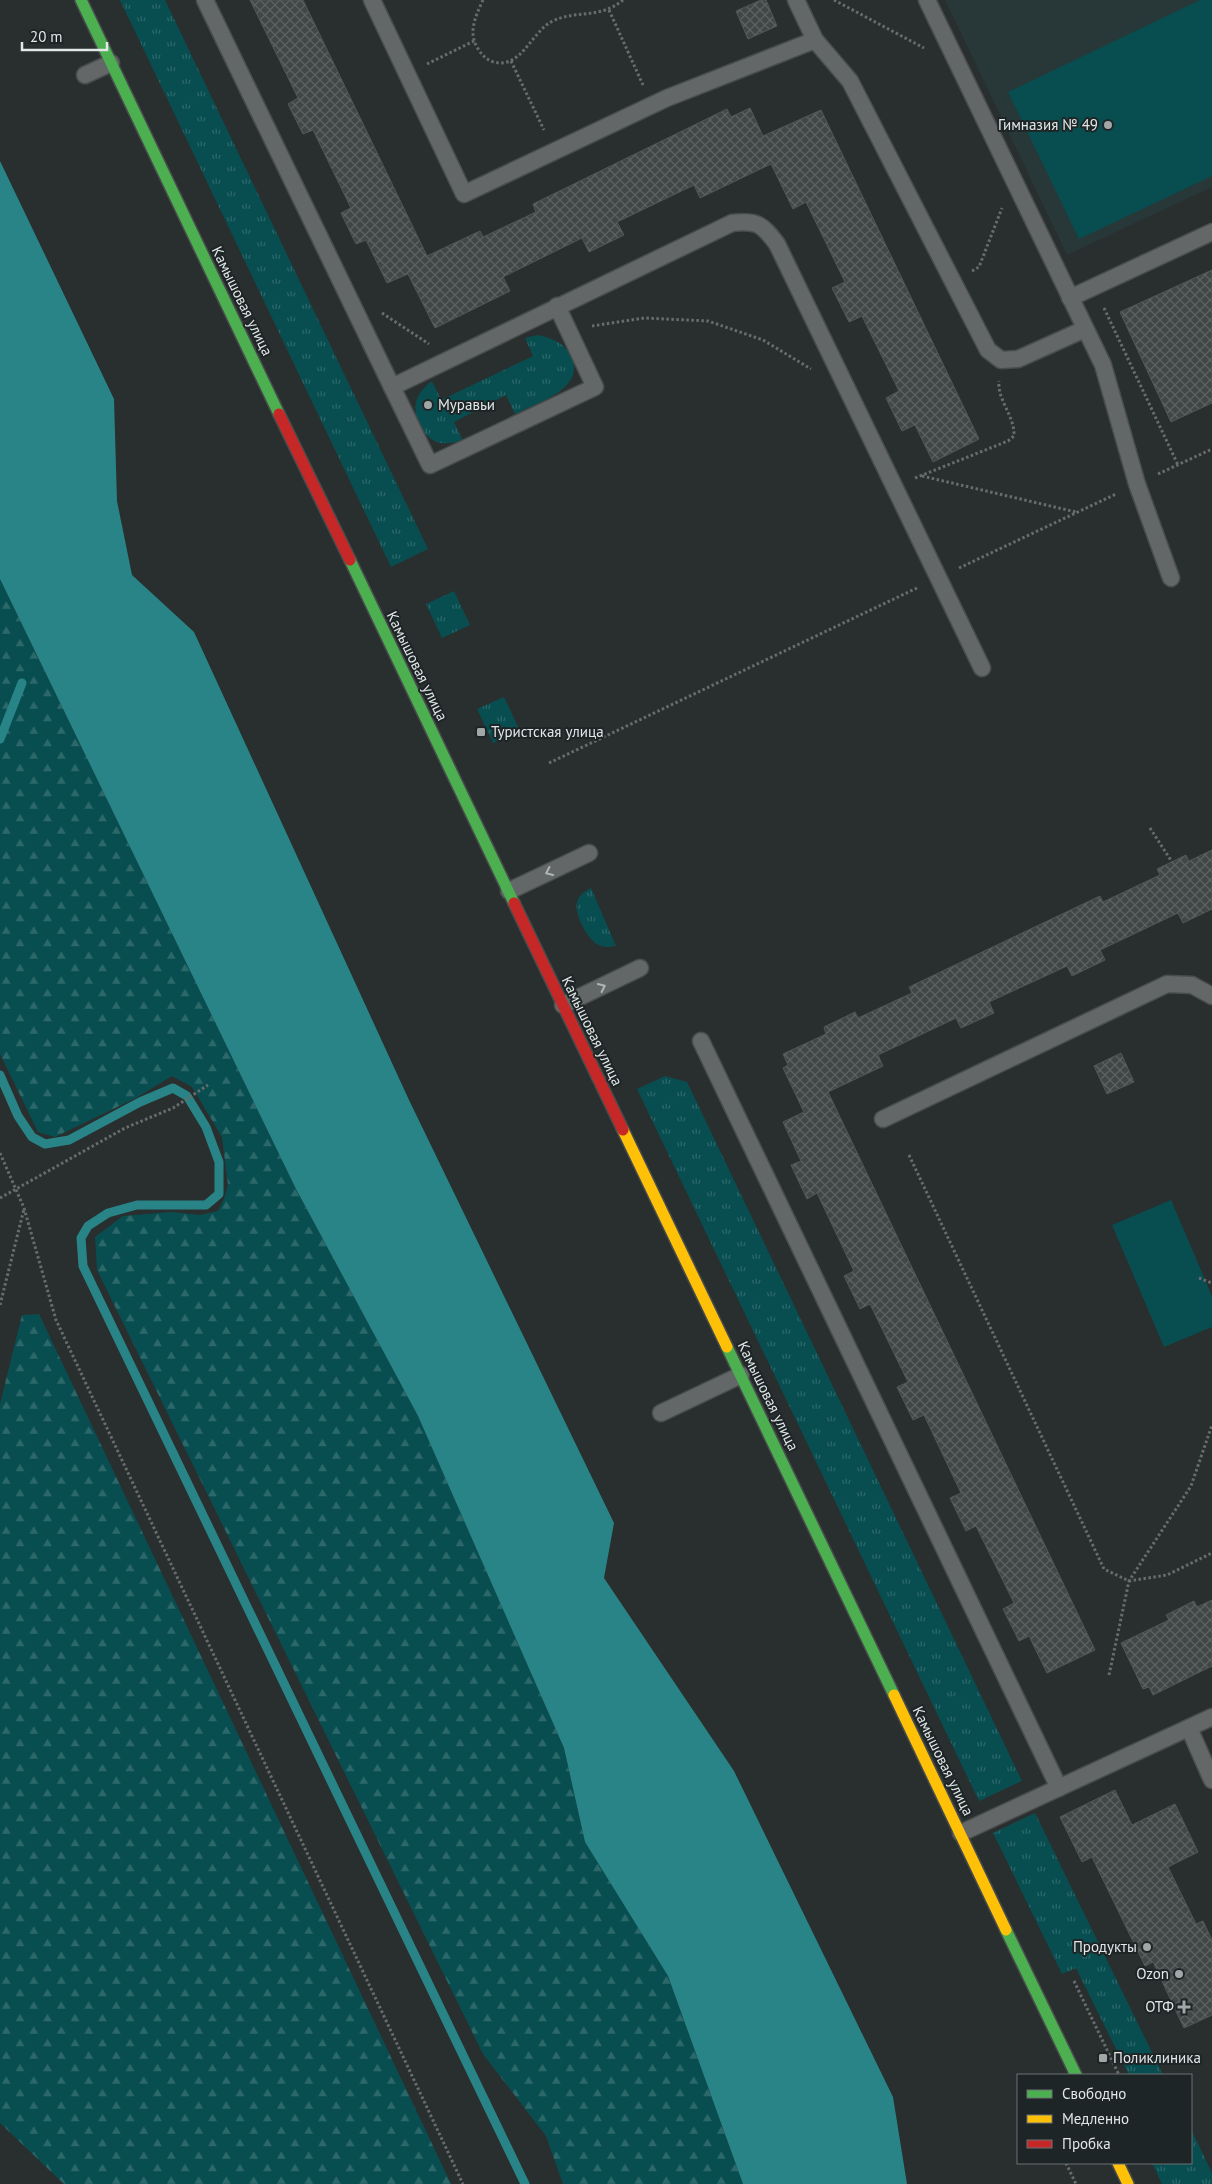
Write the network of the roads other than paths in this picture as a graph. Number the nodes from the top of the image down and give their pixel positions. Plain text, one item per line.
1 (81, 0) edge
2 (206, 0) edge
3 (372, 0) edge
4 (796, 0) edge
5 (927, 0) edge
6 (815, 40) junction
7 (111, 64) junction
8 (85, 75) dead end
9 (1212, 232) edge
10 (1070, 298) junction
11 (557, 306) junction
12 (1085, 329) junction
13 (392, 387) junction
14 (1171, 578) dead end
15 (982, 668) dead end
16 (589, 853) dead end
17 (509, 891) junction
18 (640, 968) dead end
19 (1212, 996) edge
20 (563, 1005) junction
21 (701, 1040) dead end
22 (883, 1119) dead end
23 (741, 1375) junction
24 (661, 1413) dead end
25 (1212, 1717) edge
26 (1189, 1728) junction
27 (1212, 1780) edge
28 (1059, 1788) junction
29 (961, 1834) junction
30 (1076, 2074) edge
31 (1118, 2164) edge
32 (1128, 2184) edge

1 - 7 street, Камышовая улица
2 - 13 lane
3 - 6 lane
4 - 6 lane
5 - 10 lane
6 - 12 lane
7 - 8 lane
7 - 17 street, Камышовая улица
9 - 10 lane
10 - 12 lane
11 - 13 lane
11 - 13 lane
11 - 15 lane
12 - 14 lane
16 -> 17 lane
17 - 20 street, Камышовая улица
20 -> 18 lane
19 - 22 lane
20 - 23 street, Камышовая улица
21 - 28 lane
23 - 24 lane
23 - 29 street, Камышовая улица
25 - 26 lane
26 - 27 lane
26 - 28 lane
28 - 29 lane
29 - 30 street, Камышовая улица
31 - 32 street

